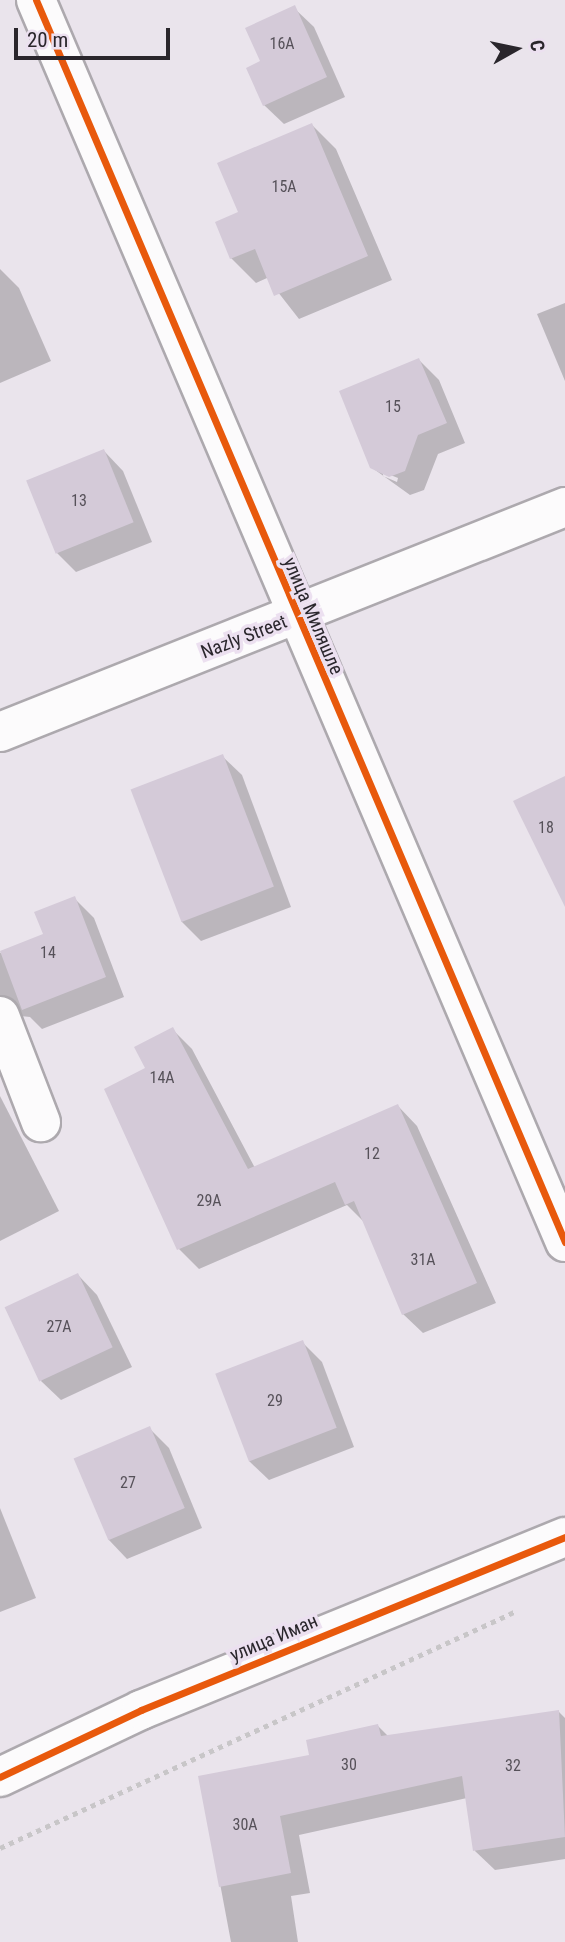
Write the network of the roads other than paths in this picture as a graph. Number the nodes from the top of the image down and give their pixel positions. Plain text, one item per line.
1 (36, 0) edge
2 (565, 507) edge
3 (296, 617) junction
4 (0, 732) edge
5 (0, 1016) edge
6 (41, 1122) dead end
7 (565, 1242) edge
8 (565, 1537) edge
9 (0, 1777) edge

1 - 3 street, улица Миляшле
2 - 3 street, Nazly Street
3 - 4 street, Nazly Street
3 - 7 street, улица Миляшле
5 - 6 street
8 - 9 street, улица Иман

